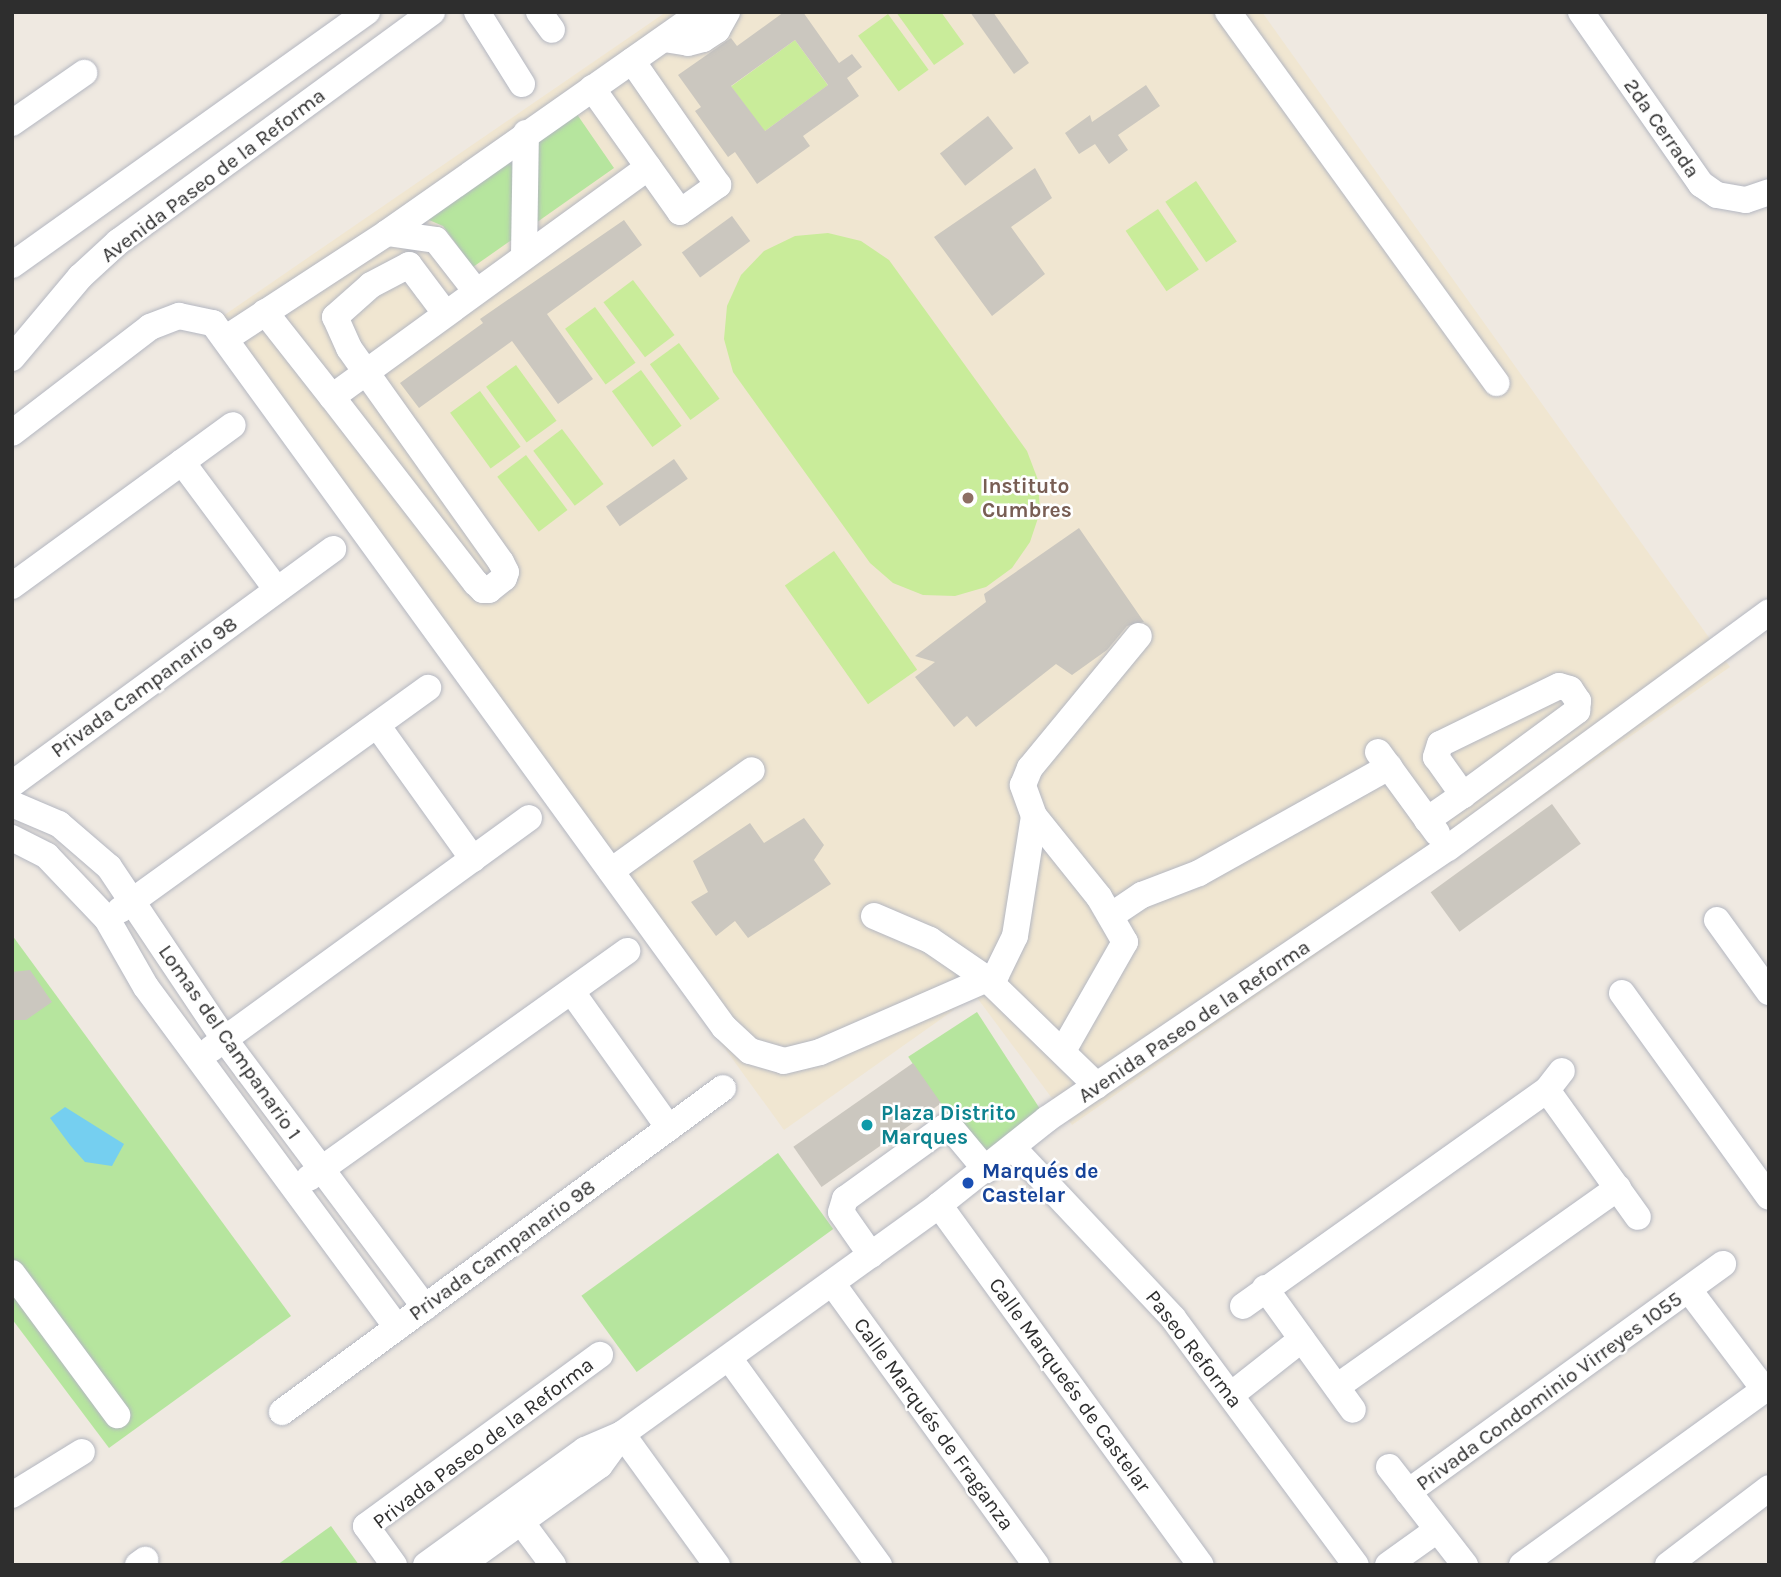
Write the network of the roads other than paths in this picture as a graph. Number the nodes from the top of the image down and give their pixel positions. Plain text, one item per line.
1 (367, 12) edge
2 (432, 12) edge
3 (702, 12) edge
4 (727, 12) edge
5 (1228, 12) edge
6 (1581, 12) edge
7 (486, 15) edge
8 (664, 39) junction
9 (632, 61) junction
10 (84, 73) dead end
11 (522, 84) dead end
12 (592, 88) junction
13 (12, 123) edge
14 (527, 133) junction
15 (648, 167) junction
16 (1769, 192) edge
17 (387, 233) junction
18 (16, 256) edge
19 (524, 256) junction
20 (475, 290) junction
21 (265, 312) junction
22 (445, 313) junction
23 (225, 339) junction
24 (12, 358) edge
25 (366, 371) junction
26 (1497, 383) dead end
27 (332, 397) junction
28 (233, 425) dead end
29 (12, 433) edge
30 (182, 462) junction
31 (333, 549) dead end
32 (12, 586) edge
33 (276, 590) junction
34 (1769, 612) edge
35 (1139, 636) dead end
36 (428, 688) dead end
37 (377, 725) junction
38 (752, 770) dead end
39 (12, 784) edge
40 (1463, 795) junction
41 (12, 804) edge
42 (1034, 816) junction
43 (529, 818) dead end
44 (1427, 820) junction
45 (12, 838) edge
46 (1448, 848) junction
47 (473, 859) junction
48 (611, 871) junction
49 (135, 900) junction
50 (1112, 915) junction
51 (874, 916) dead end
52 (107, 919) junction
53 (1717, 920) dead end
54 (627, 951) dead end
55 (986, 979) junction
56 (572, 992) junction
57 (1769, 992) edge
58 (1622, 993) dead end
59 (225, 1040) junction
60 (1064, 1049) junction
61 (197, 1058) junction
62 (1097, 1086) junction
63 (723, 1088) dead end
64 (669, 1128) junction
65 (1014, 1149) junction
66 (322, 1169) junction
67 (986, 1170) junction
68 (296, 1187) junction
69 (1618, 1188) junction
70 (1769, 1197) edge
71 (939, 1205) junction
72 (1638, 1217) dead end
73 (871, 1255) junction
74 (1723, 1264) dead end
75 (12, 1273) edge
76 (832, 1283) junction
77 (1265, 1289) junction
78 (1689, 1290) junction
79 (1243, 1306) dead end
80 (425, 1307) junction
81 (397, 1326) junction
82 (1302, 1339) junction
83 (600, 1355) dead end
84 (729, 1358) junction
85 (1338, 1386) junction
86 (1766, 1387) edge
87 (1231, 1395) junction
88 (1353, 1410) dead end
89 (282, 1412) dead end
90 (117, 1415) dead end
91 (622, 1434) junction
92 (82, 1452) dead end
93 (1389, 1467) dead end
94 (1769, 1488) edge
95 (1408, 1492) junction
96 (12, 1495) edge
97 (515, 1513) junction
98 (1437, 1530) junction
99 (394, 1565) edge
100 (426, 1565) edge
101 (461, 1565) edge
102 (553, 1565) edge
103 (717, 1565) edge
104 (879, 1565) edge
105 (1037, 1565) edge
106 (1201, 1565) edge
107 (1356, 1565) edge
108 (1388, 1565) edge
109 (1465, 1565) edge
110 (1522, 1565) edge
111 (1668, 1565) edge

1 - 18 street, Avenida Paseo de la Reforma
2 - 24 street, Avenida Paseo de la Reforma
3 - 8 street
4 - 8 street
5 - 26 street
6 - 16 street, 2da Cerrada
7 - 11 street
8 - 9 street
9 - 12 street
9 - 15 street
10 - 13 street
12 - 14 street
12 - 15 street
14 - 17 street
14 - 19 street
15 - 19 street
17 - 20 street
17 - 21 street
19 - 20 street
20 - 22 street
21 - 23 street
21 - 27 street
22 - 25 street
22 - 25 street
23 - 29 street
23 - 48 street
25 - 27 street
25 - 27 street
28 - 30 street
30 - 32 street
30 - 33 street
31 - 33 street, Privada Campanario 98
33 - 39 street, Privada Campanario 98
34 - 46 street, Avenida Paseo de la Reforma
35 - 42 street
36 - 37 street
37 - 47 street
37 - 49 street
38 - 48 street
40 - 40 street
40 - 44 street
41 - 49 street, Lomas del Campanario 1
42 - 50 street
42 - 55 street
43 - 47 street
44 - 46 street
44 - 50 street
45 - 52 street, Lomas del Campanario 1
46 - 62 street, Avenida Paseo de la Reforma
47 - 59 street
48 - 55 street
49 - 52 street
49 - 59 street, Lomas del Campanario 1
50 - 60 street
51 - 55 street
52 - 61 street, Lomas del Campanario 1
53 - 57 street
54 - 56 street
55 - 60 street
56 - 64 street
56 - 66 street
58 - 70 street
59 - 61 street
59 - 66 street, Lomas del Campanario 1
60 - 62 street
61 - 68 street, Lomas del Campanario 1
62 - 65 street, Avenida Paseo de la Reforma
63 - 64 street, Privada Campanario 98
64 - 80 street, Privada Campanario 98
65 - 67 street, Avenida Paseo de la Reforma
65 - 87 street, Paseo Reforma
66 - 68 street
66 - 80 street, Lomas del Campanario 1
67 - 71 street, Avenida Paseo de la Reforma
67 - 73 street
68 - 81 street, Lomas del Campanario 1
69 - 72 street
69 - 77 street
69 - 85 street
71 - 73 street, Avenida Paseo de la Reforma
71 - 106 street, Calle Marqueés de Castelar
73 - 76 street, Avenida Paseo de la Reforma
74 - 78 street, Privada Condominio Virreyes 1055
75 - 90 street
76 - 84 street, Avenida Paseo de la Reforma
76 - 105 street, Calle Marqués de Fraganza
77 - 79 street
77 - 82 street
78 - 86 street, Privada Condominio Virreyes 1055
78 - 95 street, Privada Condominio Virreyes 1055
80 - 81 street, Privada Campanario 98
81 - 89 street, Privada Campanario 98
82 - 85 street
82 - 87 street
83 - 99 street, Privada Paseo de la Reforma
84 - 91 street, Avenida Paseo de la Reforma
84 - 104 street
85 - 88 street
86 - 110 street, Privada Condominio Virreyes 1055
87 - 107 street, Paseo Reforma
91 - 97 street, Avenida Paseo de la Reforma
91 - 103 street
92 - 96 street
93 - 95 street, Privada Condominio Virreyes 1055
94 - 111 street
95 - 98 street, Privada Condominio Virreyes 1055
97 - 100 street, Avenida Paseo de la Reforma
97 - 101 street, Avenida Paseo de la Reforma
97 - 102 street
98 - 108 street
98 - 109 street, Privada Condominio Virreyes 1055

